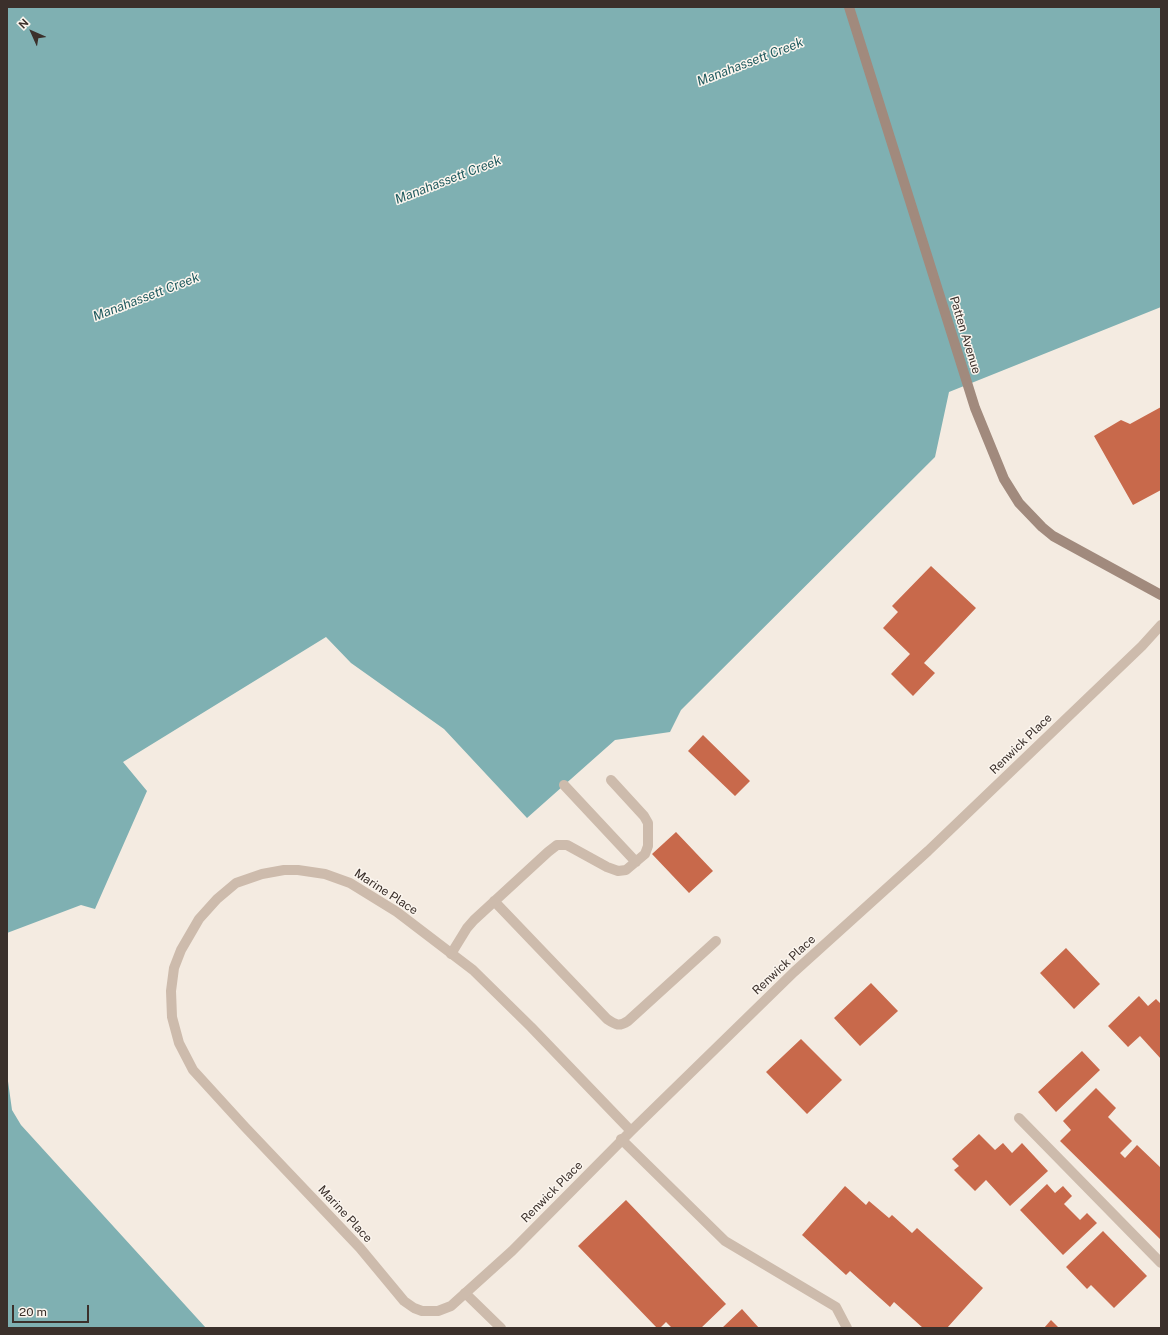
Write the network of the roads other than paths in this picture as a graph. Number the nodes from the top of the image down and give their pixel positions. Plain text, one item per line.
1 (849, 7) edge
2 (1161, 595) edge
3 (1161, 625) edge
4 (610, 780) dead end
5 (564, 785) dead end
6 (636, 862) junction
7 (494, 901) junction
8 (716, 942) dead end
9 (451, 954) junction
10 (1019, 1118) dead end
11 (631, 1131) junction
12 (621, 1139) junction
13 (1161, 1263) edge
14 (465, 1293) junction
15 (422, 1311) joint
16 (501, 1328) edge
17 (847, 1328) edge

1 - 2 street, Patten Avenue
3 - 11 street, Renwick Place
4 - 6 street
5 - 6 street
6 - 7 street
7 - 8 street
7 - 9 street
9 - 11 street, Marine Place
9 - 15 street, Marine Place
10 - 13 street
11 - 12 street, Renwick Place
12 - 14 street, Renwick Place
12 - 17 street
14 - 15 street, Renwick Place
14 - 16 street

